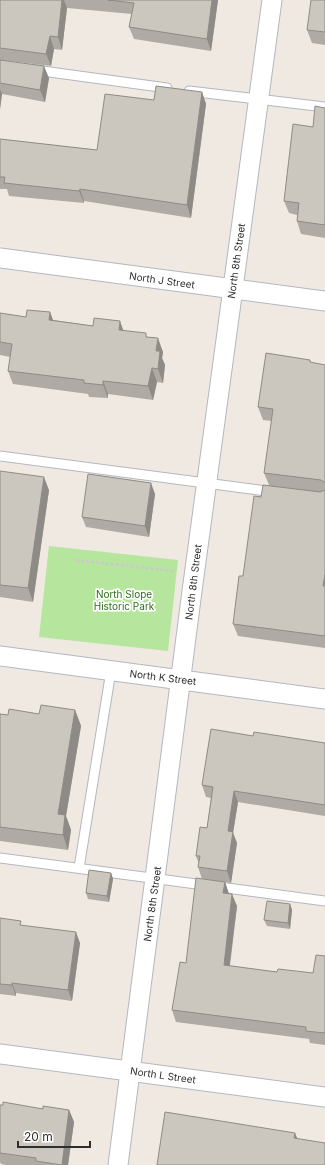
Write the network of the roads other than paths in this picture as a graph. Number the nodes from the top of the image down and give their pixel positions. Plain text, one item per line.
1 (272, 0) edge
2 (24, 69) edge
3 (258, 100) junction
4 (325, 107) edge
5 (0, 258) edge
6 (232, 289) junction
7 (325, 301) edge
8 (0, 456) edge
9 (206, 483) junction
10 (285, 494) edge
11 (0, 656) edge
12 (111, 670) junction
13 (182, 680) junction
14 (325, 699) edge
15 (0, 858) edge
16 (79, 868) junction
17 (156, 878) junction
18 (325, 901) edge
19 (0, 1054) edge
20 (130, 1071) junction
21 (325, 1097) edge
22 (118, 1165) edge

1 - 3 street, North 8th Street
2 - 3 lane
3 - 4 lane
3 - 6 street, North 8th Street
5 - 6 street, North J Street
6 - 7 street, North J Street
6 - 9 street, North 8th Street
8 - 9 lane
9 - 10 lane
9 - 13 street, North 8th Street
11 - 12 street, North K Street
12 - 13 street, North K Street
12 - 16 lane
13 - 14 street, North K Street
13 - 17 street, North 8th Street
15 - 16 lane
16 - 17 lane
17 - 18 lane
17 - 20 street, North 8th Street
19 - 20 street, North L Street
20 - 21 street, North L Street
20 - 22 street, North 8th Street

